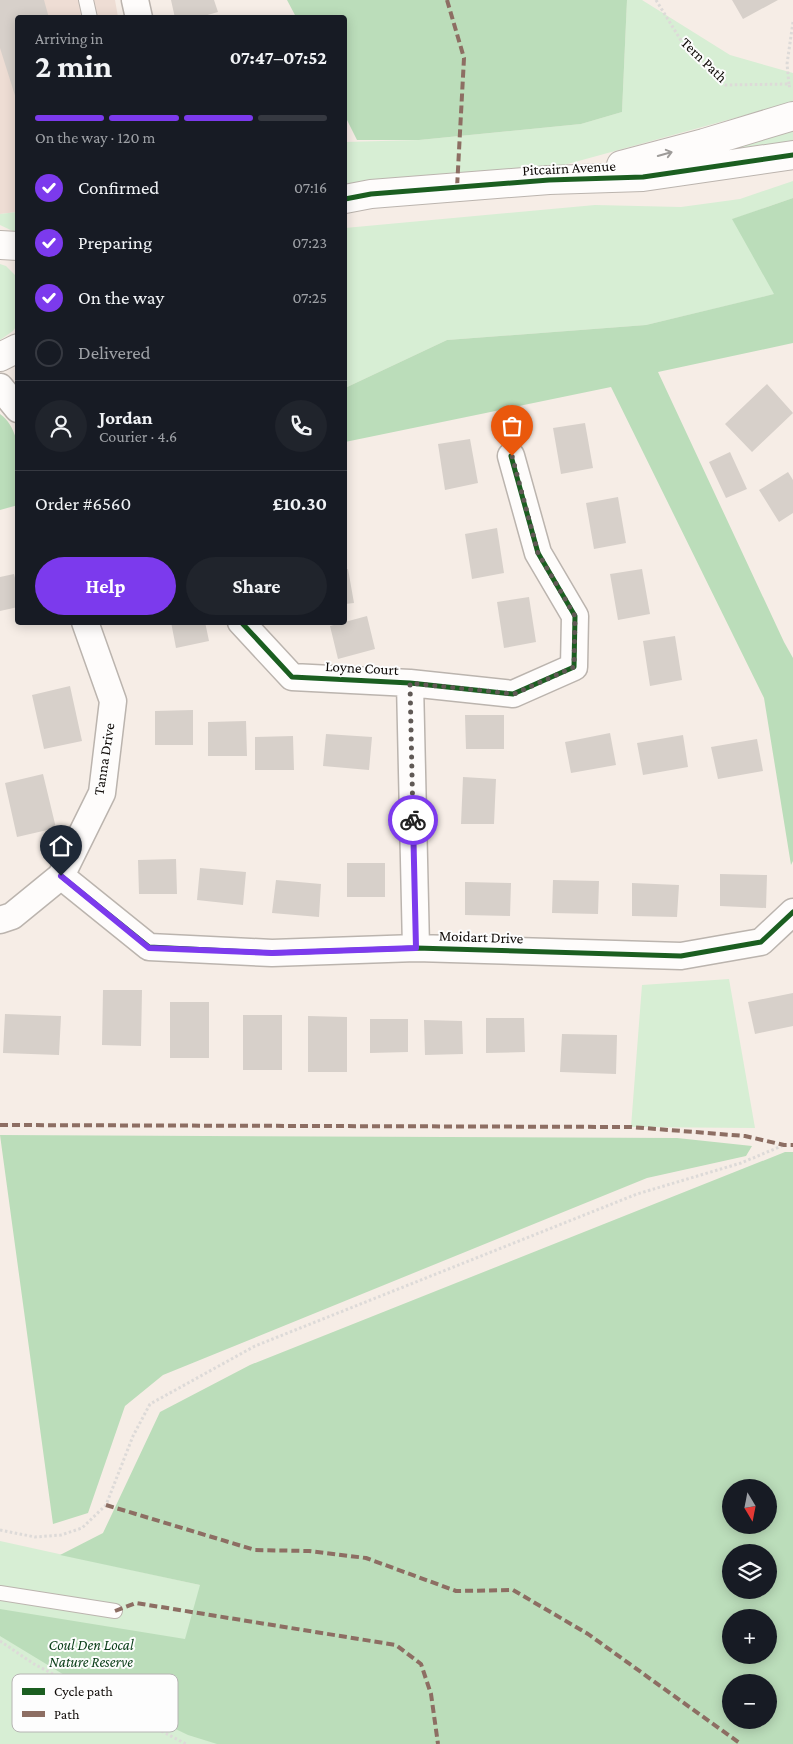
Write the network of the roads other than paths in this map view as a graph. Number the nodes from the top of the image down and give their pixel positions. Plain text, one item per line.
1 (86, 0) edge
2 (135, 0) edge
3 (89, 15) edge
4 (138, 15) edge
5 (793, 116) edge
6 (793, 155) edge
7 (549, 180) junction
8 (347, 199) edge
9 (15, 350) edge
10 (0, 357) edge
11 (0, 387) edge
12 (15, 406) edge
13 (512, 456) dead end
14 (86, 625) edge
15 (244, 625) edge
16 (410, 683) junction
17 (61, 876) junction
18 (793, 912) edge
19 (0, 920) edge
20 (416, 948) junction
21 (0, 1593) edge
22 (115, 1611) dead end

1 - 3 lane
2 - 4 street
7 -> 5 street, Pitcairn Avenue
6 - 7 street, Pitcairn Avenue
7 - 8 street, Pitcairn Avenue
9 - 10 street
11 - 12 street
13 - 16 street, Loyne Court
14 - 17 street, Tanna Drive
15 - 16 street, Loyne Court
16 - 20 street, Loyne Court
17 - 19 street, Tanna Drive
17 - 20 street, Moidart Drive
18 - 20 street, Moidart Drive
21 - 22 lane

